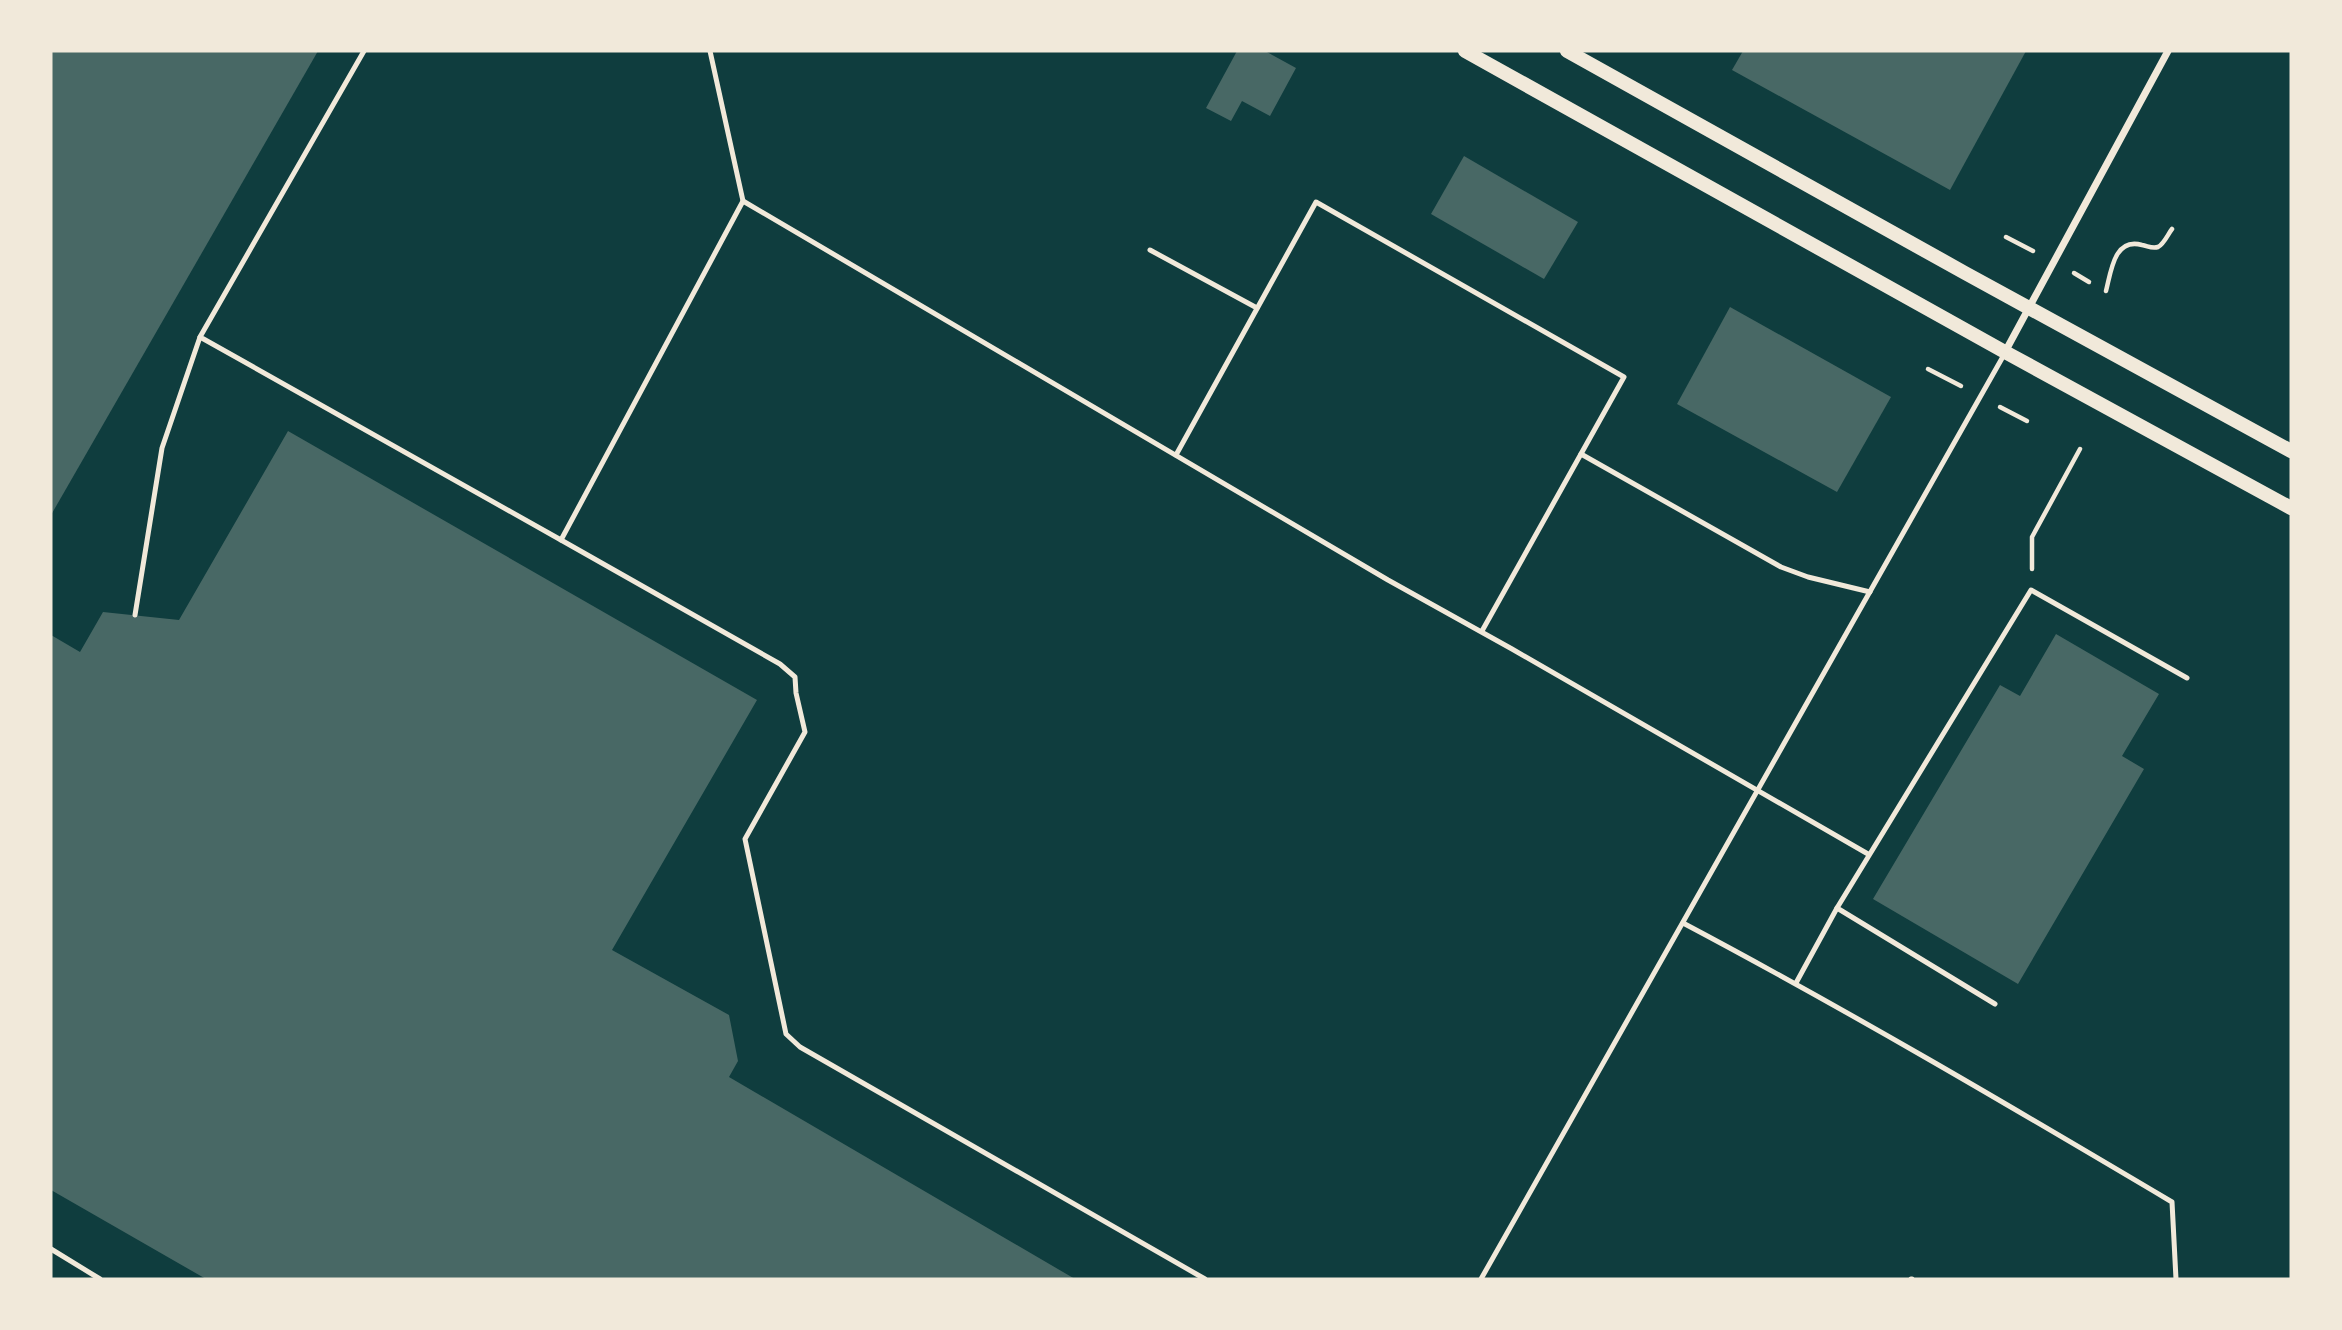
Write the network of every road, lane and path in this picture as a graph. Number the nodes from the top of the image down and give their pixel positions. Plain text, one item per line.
1 (364, 51) edge
2 (710, 51) edge
3 (1465, 51) edge
4 (1567, 51) edge
5 (2168, 51) edge
6 (743, 201) junction
7 (2172, 229) dead end
8 (1150, 250) dead end
9 (2106, 291) dead end
10 (1257, 308) junction
11 (2029, 308) junction
12 (200, 337) junction
13 (2005, 352) junction
14 (2080, 449) dead end
15 (2291, 451) edge
16 (1581, 454) junction
17 (1175, 455) junction
18 (2291, 508) edge
19 (561, 541) junction
20 (2031, 590) junction
21 (1870, 592) junction
22 (135, 615) dead end
23 (1482, 631) junction
24 (2187, 678) dead end
25 (1758, 790) junction
26 (1868, 854) junction
27 (1837, 908) junction
28 (1683, 923) junction
29 (1796, 983) junction
30 (1995, 1004) dead end
31 (51, 1249) edge
32 (100, 1279) edge
33 (1205, 1279) edge
34 (1481, 1279) edge
35 (2176, 1279) edge

1 - 12 lane
2 - 6 lane
3 - 13 main road
4 - 11 main road
5 - 11 street
6 - 17 lane
6 - 19 lane
7 - 9 path
8 - 10 lane
10 - 16 lane
10 - 17 lane
11 - 13 street
11 - 15 main road
12 - 19 lane
12 - 22 lane
13 - 18 main road
13 - 21 lane
14 - 20 path
16 - 21 lane
16 - 23 lane
17 - 23 lane
19 - 33 lane
20 - 24 lane
20 - 26 lane
21 - 25 lane
23 - 25 lane
25 - 26 lane
25 - 28 lane
26 - 27 lane
27 - 29 lane
27 - 30 lane
28 - 29 lane
28 - 34 lane
29 - 35 lane
31 - 32 lane

